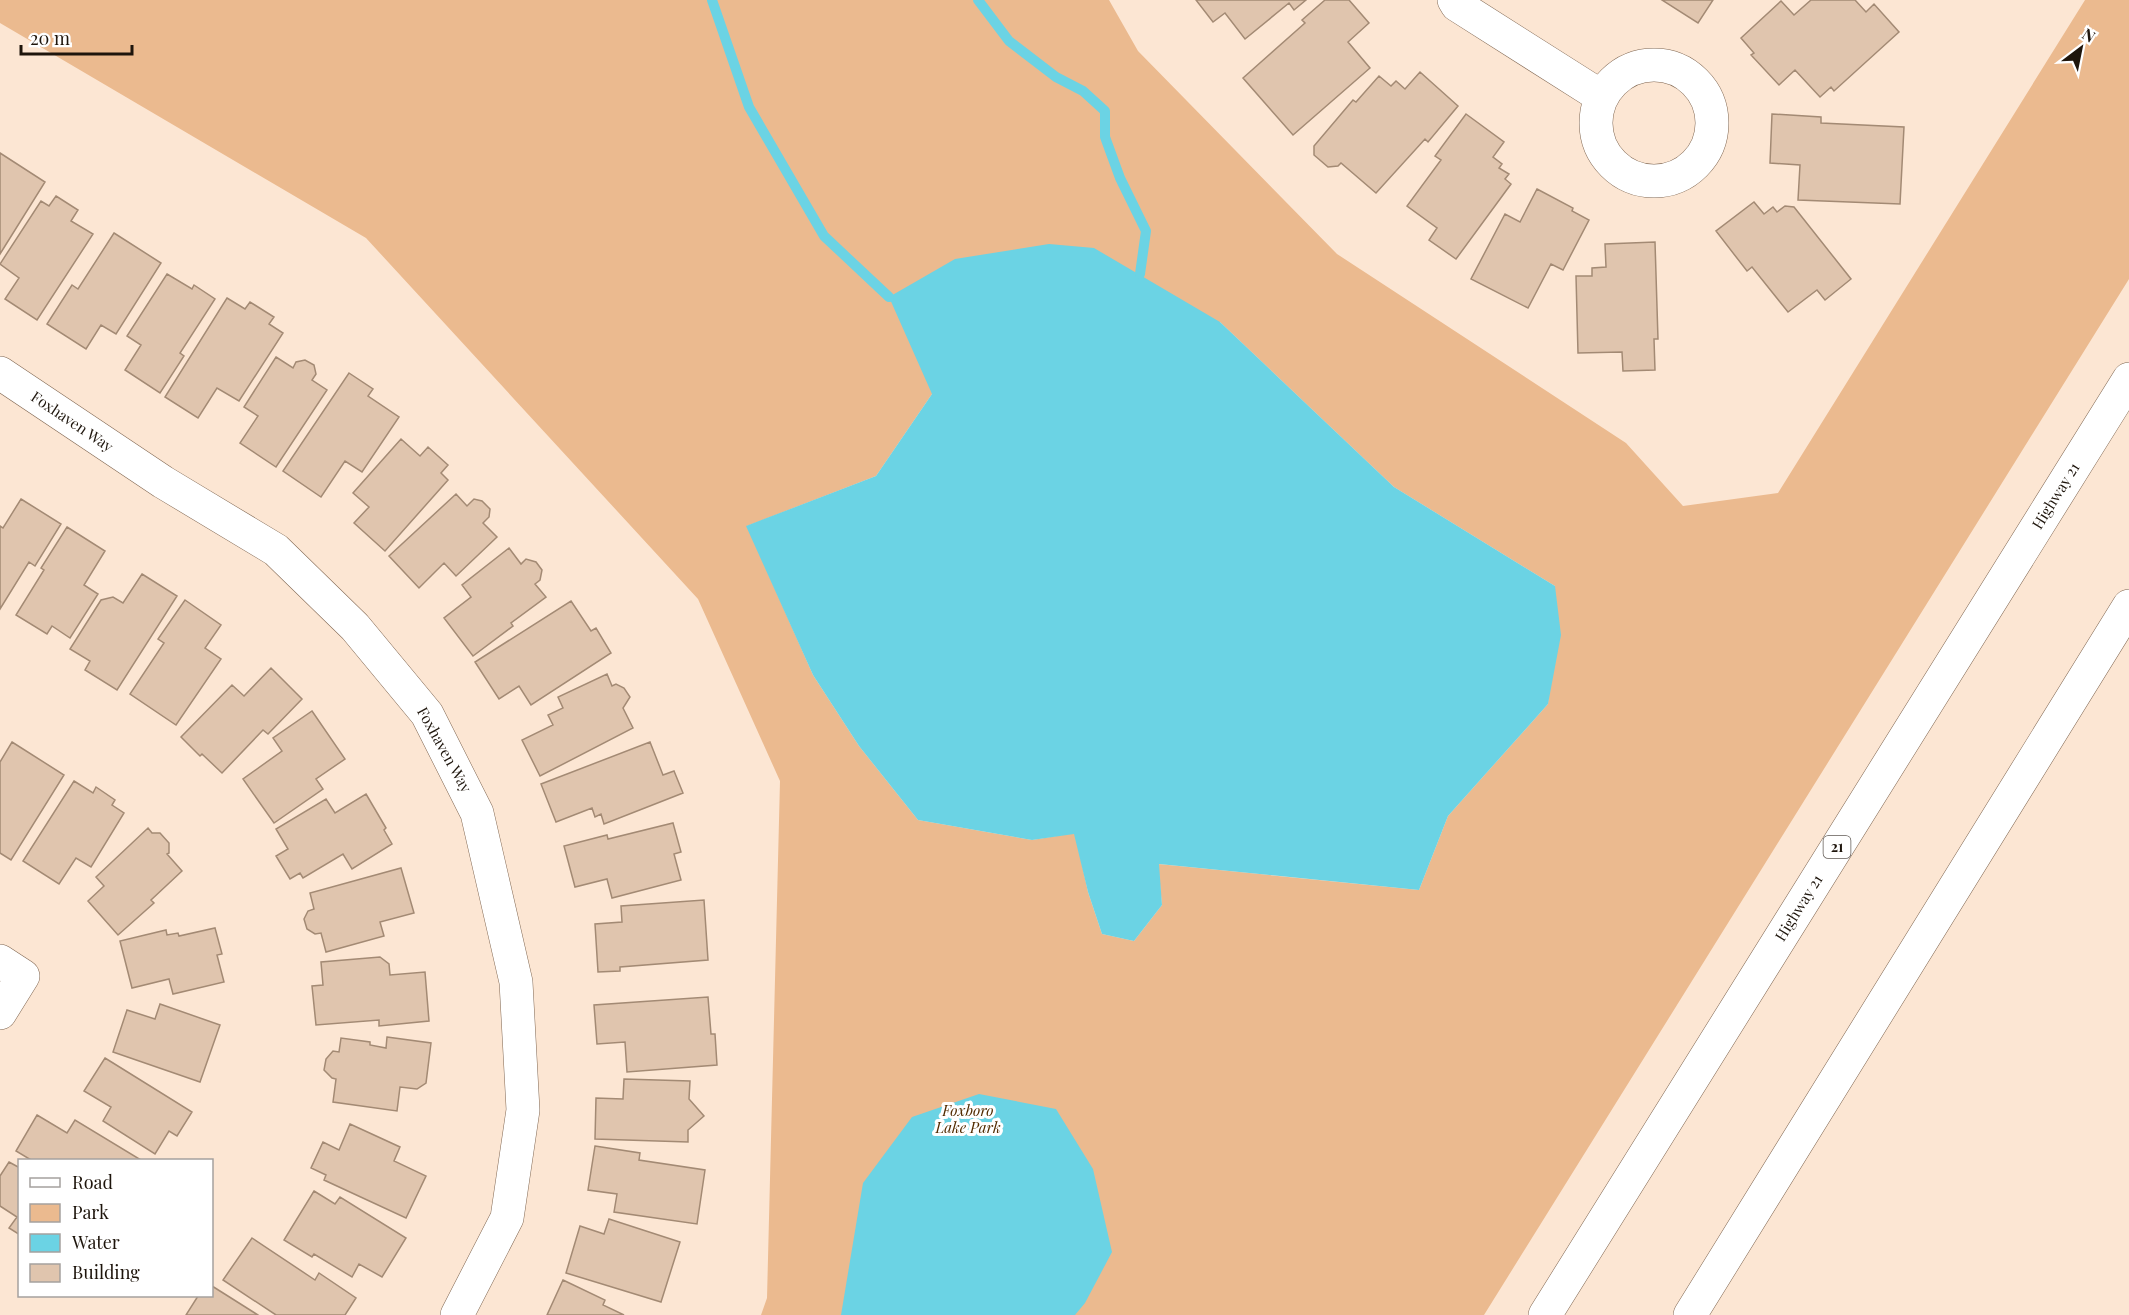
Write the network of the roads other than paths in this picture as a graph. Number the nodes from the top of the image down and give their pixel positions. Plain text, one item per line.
1 (1454, 0) edge
2 (1602, 97) dead end
3 (0, 373) edge
4 (2129, 379) edge
5 (2129, 606) edge
6 (0, 961) edge
7 (0, 1013) edge
8 (457, 1315) edge
9 (1545, 1315) edge
10 (1690, 1315) edge

1 - 2 main road
3 - 8 main road, Foxhaven Way
4 - 9 main road, Highway 21 / 21
5 - 10 main road
6 - 7 main road

